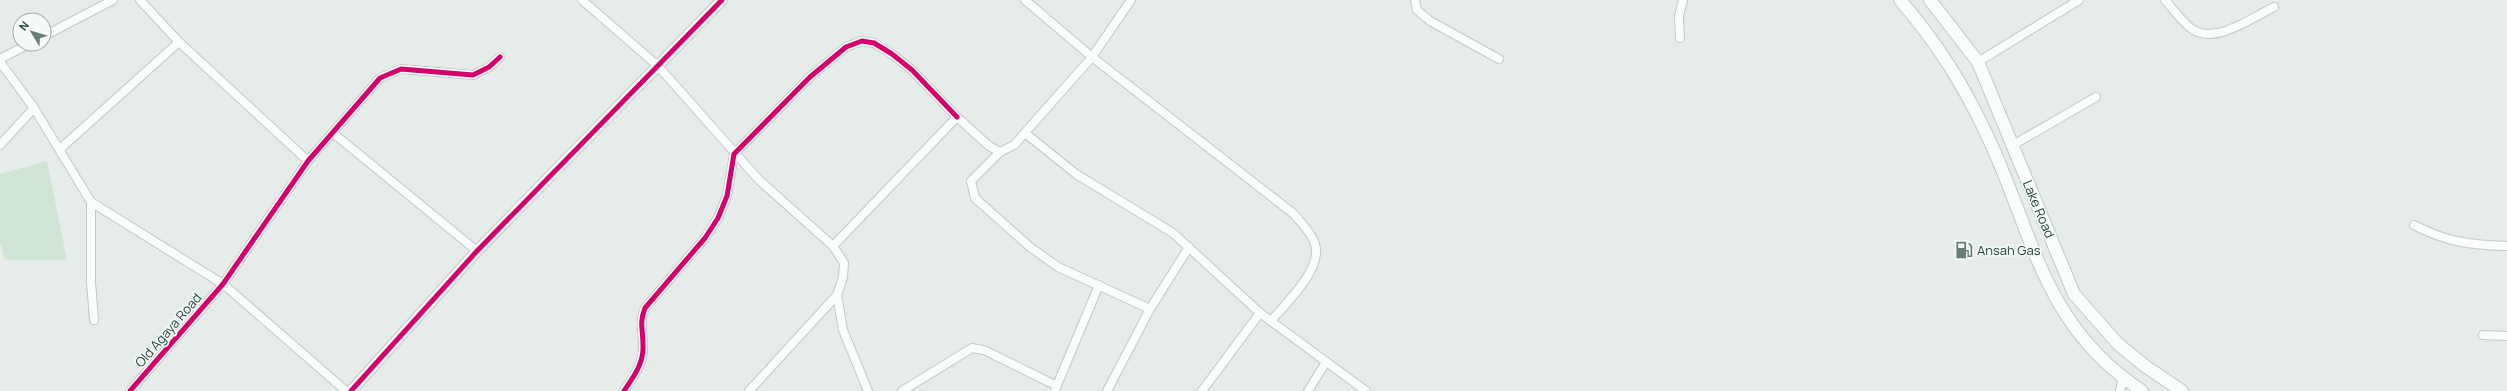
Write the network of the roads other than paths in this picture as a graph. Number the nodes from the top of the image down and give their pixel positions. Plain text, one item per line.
1 (112, 0) edge
2 (140, 0) edge
3 (582, 0) edge
4 (722, 0) edge
5 (1025, 0) edge
6 (1131, 0) edge
7 (1414, 0) edge
8 (1683, 0) edge
9 (1900, 0) edge
10 (1930, 0) edge
11 (2079, 0) edge
12 (2165, 0) edge
13 (2274, 7) dead end
14 (52, 32) edge
15 (1680, 38) dead end
16 (179, 42) junction
17 (15, 52) edge
18 (500, 57) dead end
19 (1092, 57) junction
20 (1499, 59) dead end
21 (0, 61) edge
22 (1978, 62) junction
23 (658, 66) junction
24 (2096, 97) dead end
25 (34, 108) junction
26 (957, 117) junction
27 (333, 133) junction
28 (1025, 133) junction
29 (0, 145) edge
30 (2013, 145) junction
31 (60, 150) junction
32 (1000, 152) junction
33 (734, 154) junction
34 (308, 161) junction
35 (90, 202) junction
36 (2414, 224) dead end
37 (833, 246) junction
38 (2507, 246) edge
39 (1189, 247) junction
40 (477, 251) junction
41 (223, 284) junction
42 (1099, 284) junction
43 (837, 296) junction
44 (1150, 309) junction
45 (1260, 313) junction
46 (94, 320) dead end
47 (1271, 321) junction
48 (2483, 335) dead end
49 (2507, 336) edge
50 (1326, 362) junction
51 (2123, 378) junction
52 (1056, 389) edge
53 (130, 391) edge
54 (346, 391) edge
55 (351, 391) edge
56 (624, 391) edge
57 (749, 391) edge
58 (868, 391) edge
59 (902, 391) edge
60 (1107, 391) edge
61 (1202, 391) edge
62 (1308, 391) edge
63 (1366, 391) edge
64 (2120, 391) edge
65 (2142, 391) edge
66 (2182, 391) edge

1 - 14 street
2 - 16 street
3 - 23 street
4 - 23 street
5 - 19 street
6 - 19 street
7 - 20 street
8 - 15 street
9 - 51 main road, Lake Road
10 - 22 main road, Lake Road
11 - 22 street
12 - 13 street
16 - 31 street
16 - 34 street
17 - 21 street
18 - 27 street, Old Agaya Road
19 - 28 street
19 - 47 street
21 - 25 street
22 - 30 main road, Lake Road
23 - 33 street
23 - 40 street
24 - 30 street
25 - 29 street
25 - 31 street
26 - 32 street
26 - 33 street
26 - 37 street
27 - 34 street, Old Agaya Road
27 - 40 street
28 - 32 street
28 - 39 street
30 - 66 main road, Lake Road
31 - 35 street
32 - 42 street
33 - 37 street
33 - 56 street
34 - 41 street, Old Agaya Road
35 - 41 street
35 - 46 street
36 - 38 street
37 - 43 street
39 - 44 street
39 - 45 street
40 - 55 street
41 - 53 street, Old Agaya Road
41 - 54 street
42 - 44 street
42 - 52 street
43 - 57 street
43 - 58 street
44 - 60 street
45 - 47 street
45 - 61 street
47 - 50 street
48 - 49 street
50 - 62 street
50 - 63 street
51 - 64 street
51 - 65 main road, Lake Road
52 - 59 street

